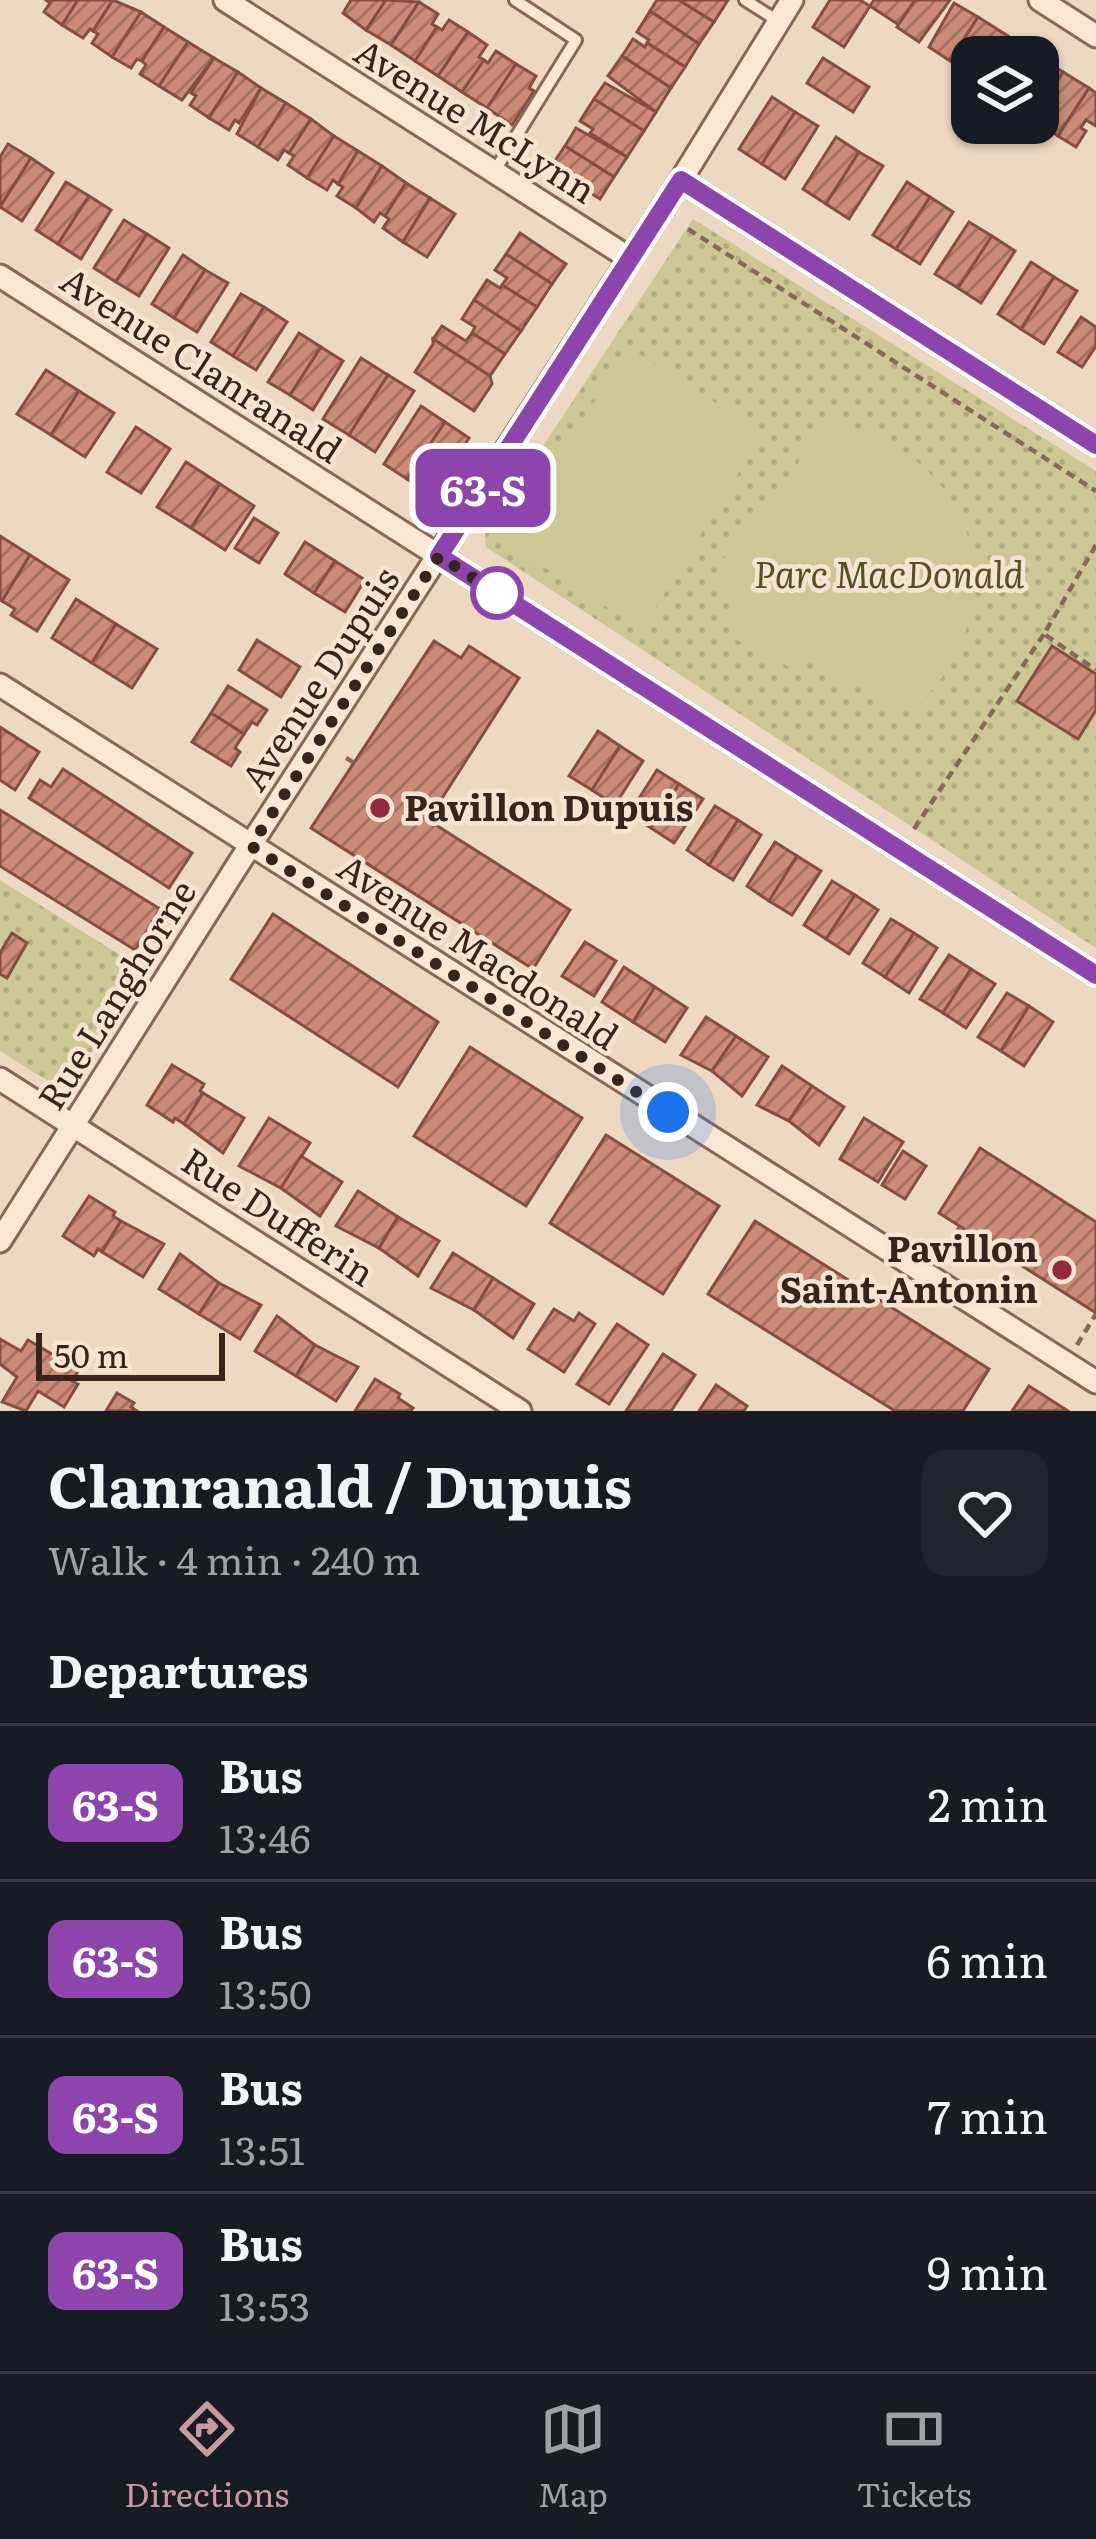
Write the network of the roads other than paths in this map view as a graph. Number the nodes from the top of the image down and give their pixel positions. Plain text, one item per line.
1 (225, 0) edge
2 (515, 0) edge
3 (745, 0) edge
4 (792, 0) edge
5 (1040, 0) edge
6 (778, 21) junction
7 (1096, 36) edge
8 (494, 172) junction
9 (681, 180) junction
10 (629, 258) junction
11 (0, 275) edge
12 (1096, 445) edge
13 (439, 556) junction
14 (0, 685) edge
15 (251, 846) junction
16 (1096, 975) edge
17 (0, 1078) edge
18 (74, 1126) junction
19 (0, 1241) edge
20 (1096, 1382) edge
21 (520, 1411) edge

1 - 8 street, Avenue McLynn
2 - 8 lane
3 - 6 lane
4 - 6 street, Avenue Dupuis
5 - 7 street
6 - 9 street, Avenue Dupuis
8 - 10 street, Avenue McLynn
9 - 10 street, Avenue Dupuis
9 - 12 street
10 - 13 street, Avenue Dupuis
11 - 13 street, Avenue Clanranald
13 - 15 street, Avenue Dupuis
13 - 16 street, Avenue Clanranald
14 - 15 street, Avenue Macdonald
15 - 18 street, Rue Langhorne
15 - 20 street, Avenue Macdonald
17 - 18 street, Rue Dufferin
18 - 19 street, Rue Langhorne
18 - 21 street, Rue Dufferin

